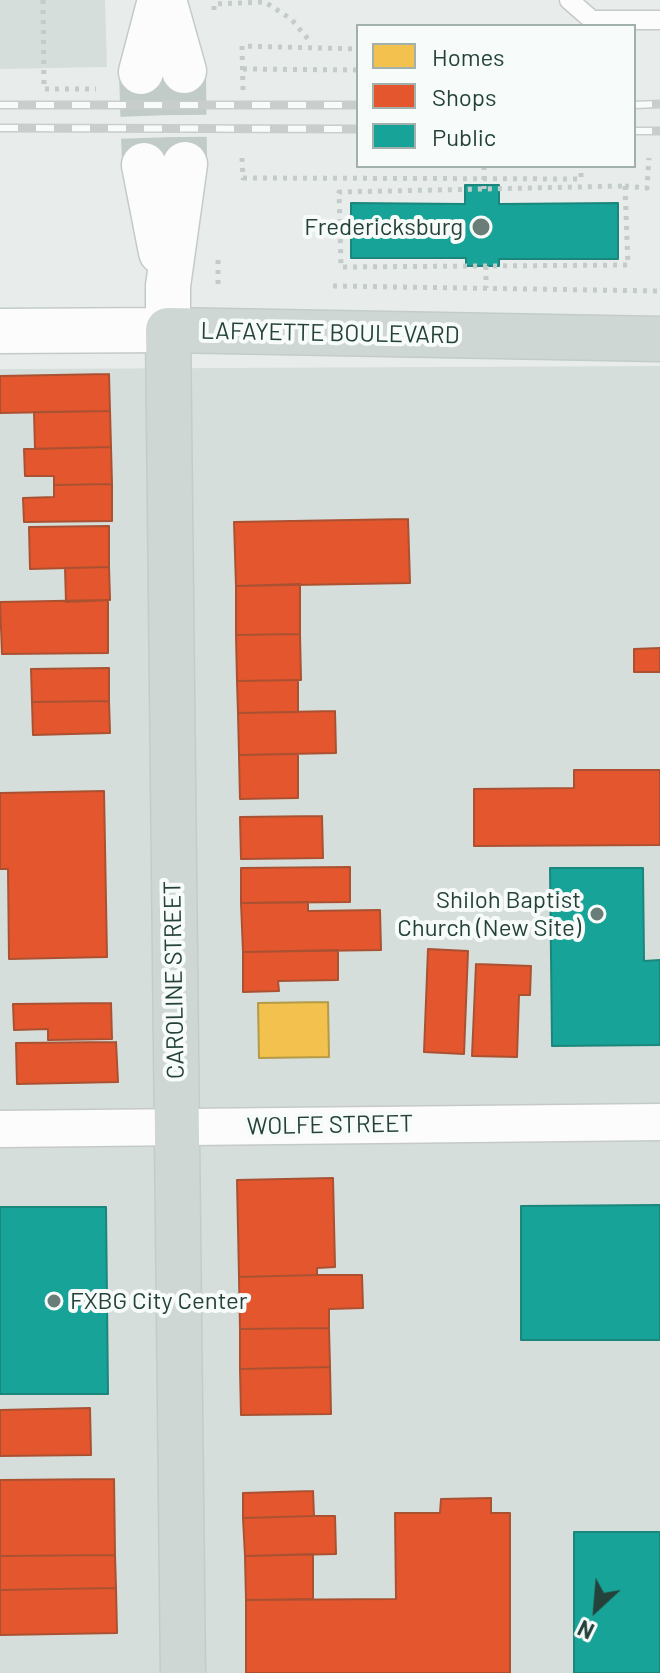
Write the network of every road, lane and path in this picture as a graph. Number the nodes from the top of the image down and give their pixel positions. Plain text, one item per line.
1 (43, 0) edge
2 (162, 0) edge
3 (569, 0) edge
4 (214, 17) dead end
5 (660, 20) edge
6 (308, 39) dead end
7 (356, 49) edge
8 (243, 69) junction
9 (356, 70) edge
10 (184, 71) tunnel mouth
11 (141, 72) tunnel mouth
12 (96, 89) dead end
13 (243, 90) dead end
14 (242, 158) dead end
15 (649, 158) dead end
16 (164, 164) tunnel mouth
17 (484, 168) edge
18 (581, 168) edge
19 (484, 178) junction
20 (625, 186) junction
21 (484, 189) junction
22 (218, 255) dead end
23 (486, 266) junction
24 (233, 285) dead end
25 (324, 286) dead end
26 (486, 288) junction
27 (660, 291) edge
28 (168, 330) junction
29 (0, 331) edge
30 (660, 339) edge
31 (660, 1122) edge
32 (176, 1127) junction
33 (0, 1129) edge
34 (183, 1673) edge

1 - 12 path
2 - 10 street
2 - 11 street
3 - 5 lane
4 - 6 path
7 - 8 path
8 - 9 path
8 - 13 path
14 - 19 path
15 - 20 path
16 - 28 street, CAROLINE STREET
17 - 19 path
18 - 19 path
19 - 21 path
20 - 21 path
20 - 23 path
21 - 23 path
22 - 24 path
23 - 26 path
25 - 26 path
26 - 27 path
28 - 29 street, LAFAYETTE BOULEVARD
28 - 30 main road, LAFAYETTE BOULEVARD
28 - 32 main road, CAROLINE STREET
31 - 32 street, WOLFE STREET
32 - 33 street, WOLFE STREET
32 - 34 main road, CAROLINE STREET

